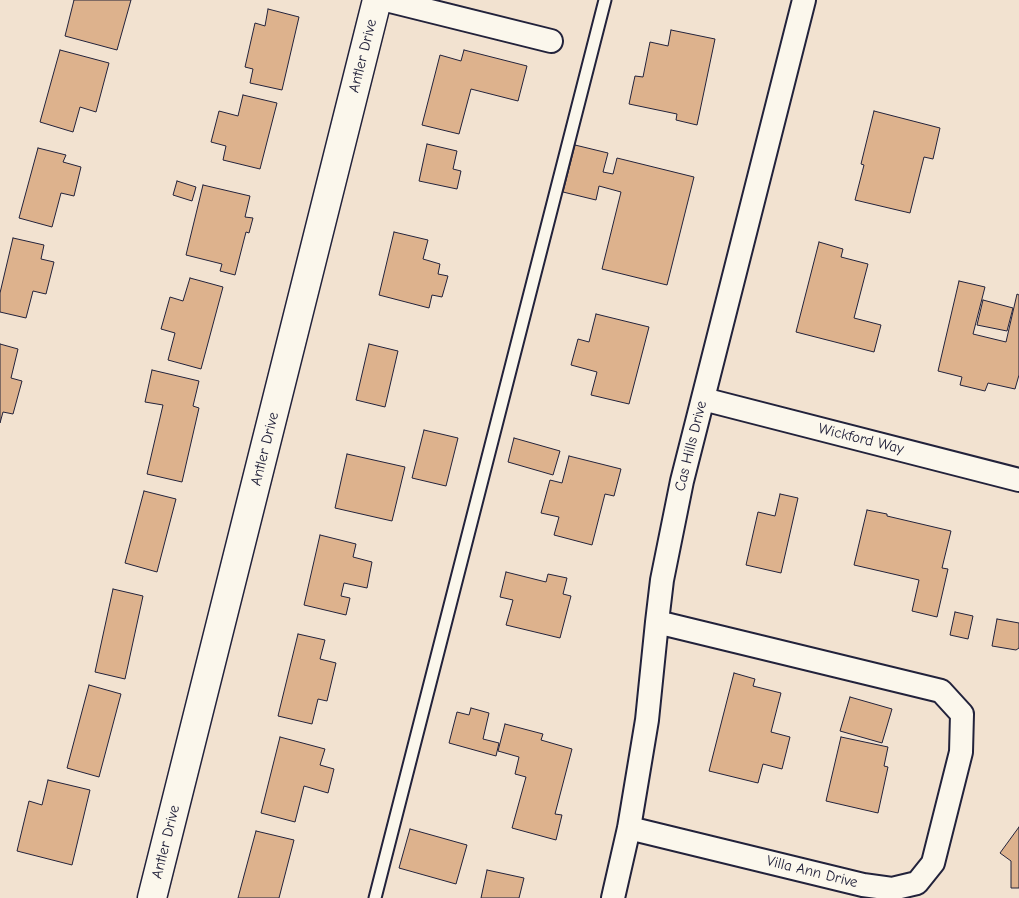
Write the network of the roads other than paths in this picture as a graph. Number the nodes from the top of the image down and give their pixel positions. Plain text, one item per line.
1 (377, 0) edge
2 (386, 0) edge
3 (605, 0) edge
4 (804, 0) edge
5 (551, 41) dead end
6 (703, 398) junction
7 (1019, 480) edge
8 (657, 622) junction
9 (629, 828) junction
10 (152, 898) edge
11 (375, 898) edge
12 (613, 898) edge

1 - 10 street, Antler Drive
2 - 5 street
3 - 11 lane
4 - 6 street, Cas Hills Drive
6 - 7 street, Wickford Way
6 - 8 street, Cas Hills Drive
8 - 9 street, Cas Hills Drive
8 - 9 street, Villa Ann Drive
9 - 12 street, Cas Hills Drive

